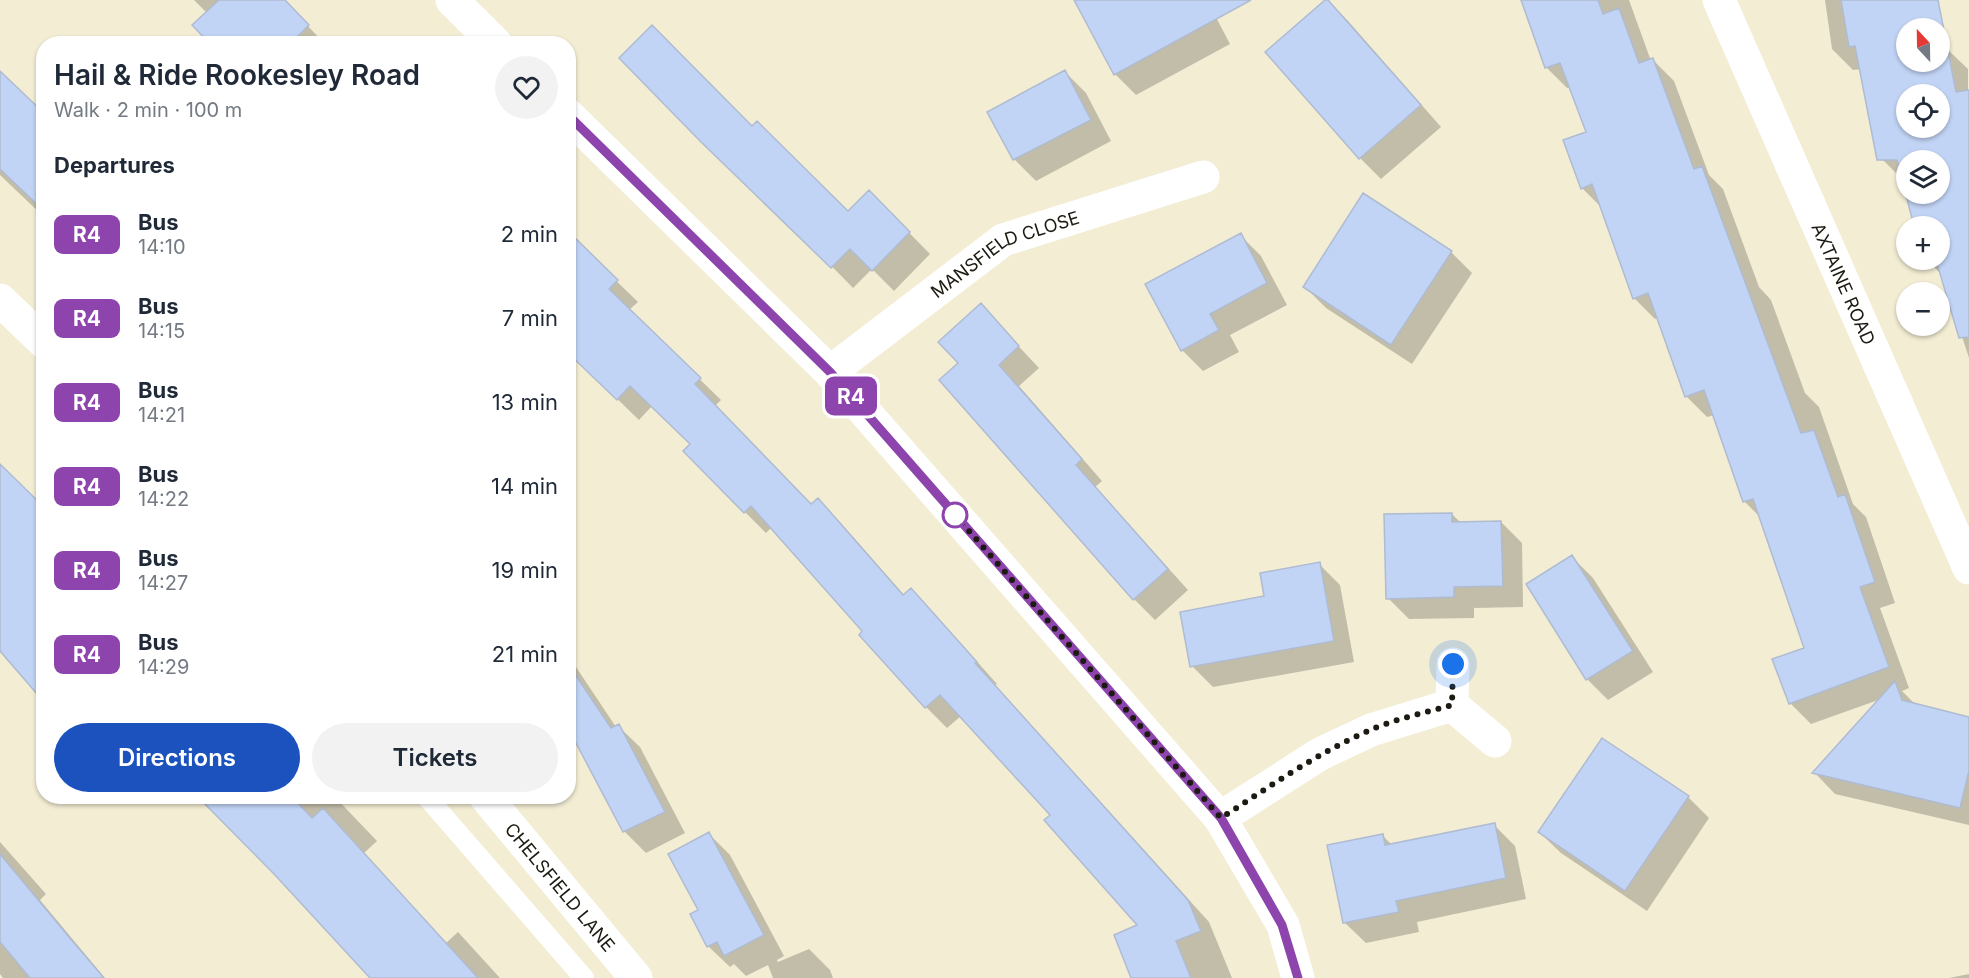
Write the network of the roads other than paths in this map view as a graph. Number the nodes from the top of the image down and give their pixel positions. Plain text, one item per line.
1 (452, 0) edge
2 (1719, 0) edge
3 (488, 36) edge
4 (576, 123) edge
5 (1203, 177) dead end
6 (0, 300) edge
7 (36, 334) edge
8 (830, 372) junction
9 (1969, 568) edge
10 (1453, 664) dead end
11 (1452, 705) junction
12 (1495, 741) dead end
13 (433, 804) edge
14 (492, 804) edge
15 (1221, 818) junction
16 (584, 978) edge
17 (636, 978) edge
18 (1298, 978) edge

1 - 3 street
2 - 9 street, AXTAINE ROAD
4 - 8 street
5 - 8 street, MANSFIELD CLOSE
6 - 7 street
8 - 15 street
10 - 11 street
11 - 12 street
11 - 15 street
13 - 16 lane
14 - 17 street, CHELSFIELD LANE
15 - 18 street

